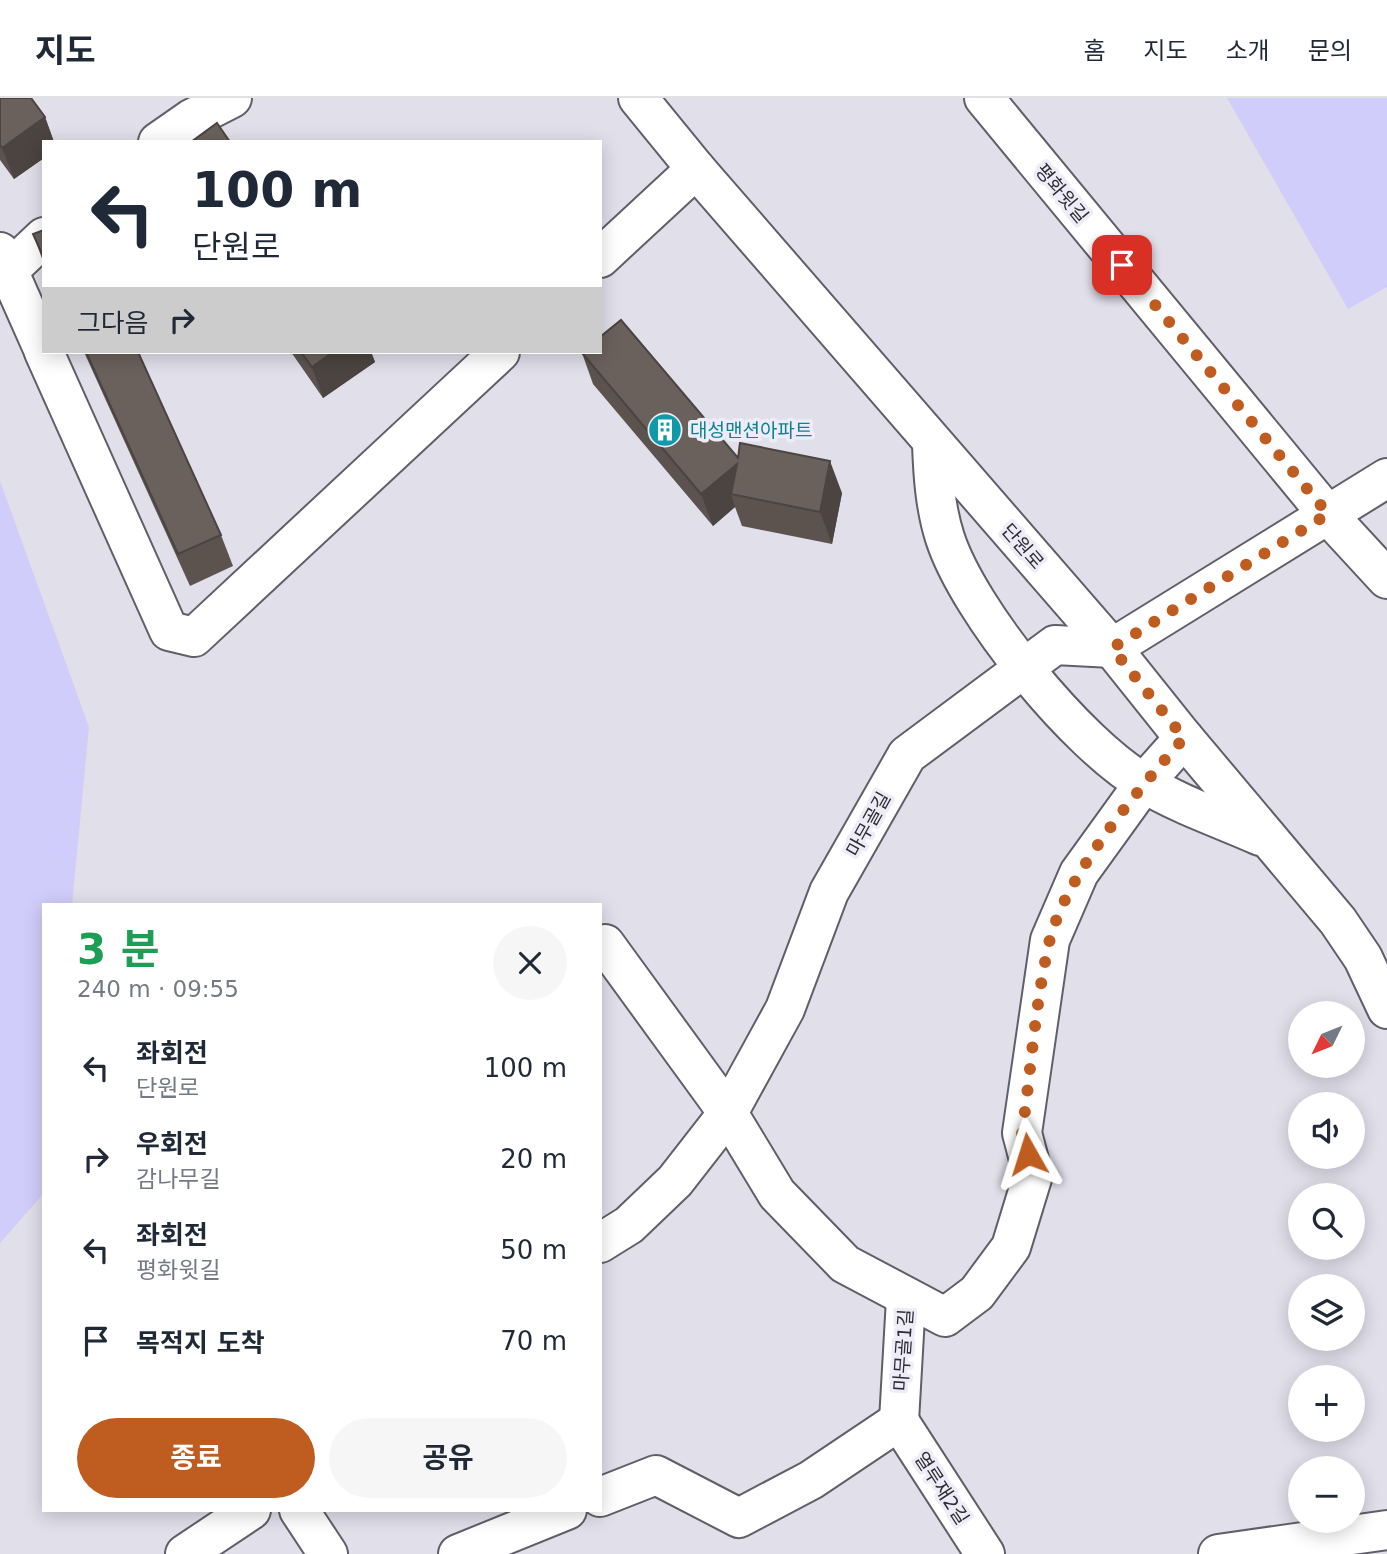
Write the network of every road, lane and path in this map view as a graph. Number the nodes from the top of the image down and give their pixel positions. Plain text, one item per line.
1 (232, 98) edge
2 (638, 98) edge
3 (984, 98) edge
4 (161, 140) edge
5 (696, 169) junction
6 (42, 238) edge
7 (602, 256) edge
8 (4, 261) edge
9 (42, 346) edge
10 (45, 354) edge
11 (498, 354) edge
12 (932, 443) junction
13 (1387, 478) edge
14 (1328, 514) junction
15 (1387, 579) edge
16 (1112, 648) junction
17 (1023, 667) junction
18 (1184, 738) junction
19 (1144, 783) junction
20 (1269, 840) junction
21 (605, 944) dead end
22 (1375, 950) edge
23 (1387, 1009) edge
24 (729, 1113) junction
25 (602, 1242) edge
26 (906, 1299) junction
27 (899, 1421) junction
28 (602, 1496) edge
29 (248, 1512) edge
30 (300, 1512) edge
31 (562, 1512) edge
32 (1387, 1530) edge
33 (185, 1554) edge
34 (328, 1554) edge
35 (458, 1554) edge
36 (985, 1554) edge
37 (1218, 1554) edge

1 - 4 street
2 - 5 street, 단원로
3 - 14 street, 평화윗길
5 - 7 street
5 - 12 street, 단원로
6 - 8 street
8 - 9 street
10 - 11 street
12 - 16 street, 단원로
12 - 17 street
13 - 14 street
14 - 15 street, 평화윗길
14 - 16 street
16 - 17 street, 마무골길
16 - 18 street, 단원로
17 - 19 street
17 - 24 street, 마무골길
18 - 19 street, 마무골1길
18 - 20 street, 단원로
19 - 20 street
19 - 26 street, 마무골1길
20 - 22 street, 단원로
21 - 24 street
22 - 23 street, 단원로
24 - 25 street, 마무골길
24 - 26 street
26 - 27 street, 마무골1길
27 - 28 street
27 - 36 street, 열루재2길
29 - 33 street
30 - 34 street
31 - 35 street
32 - 37 street

